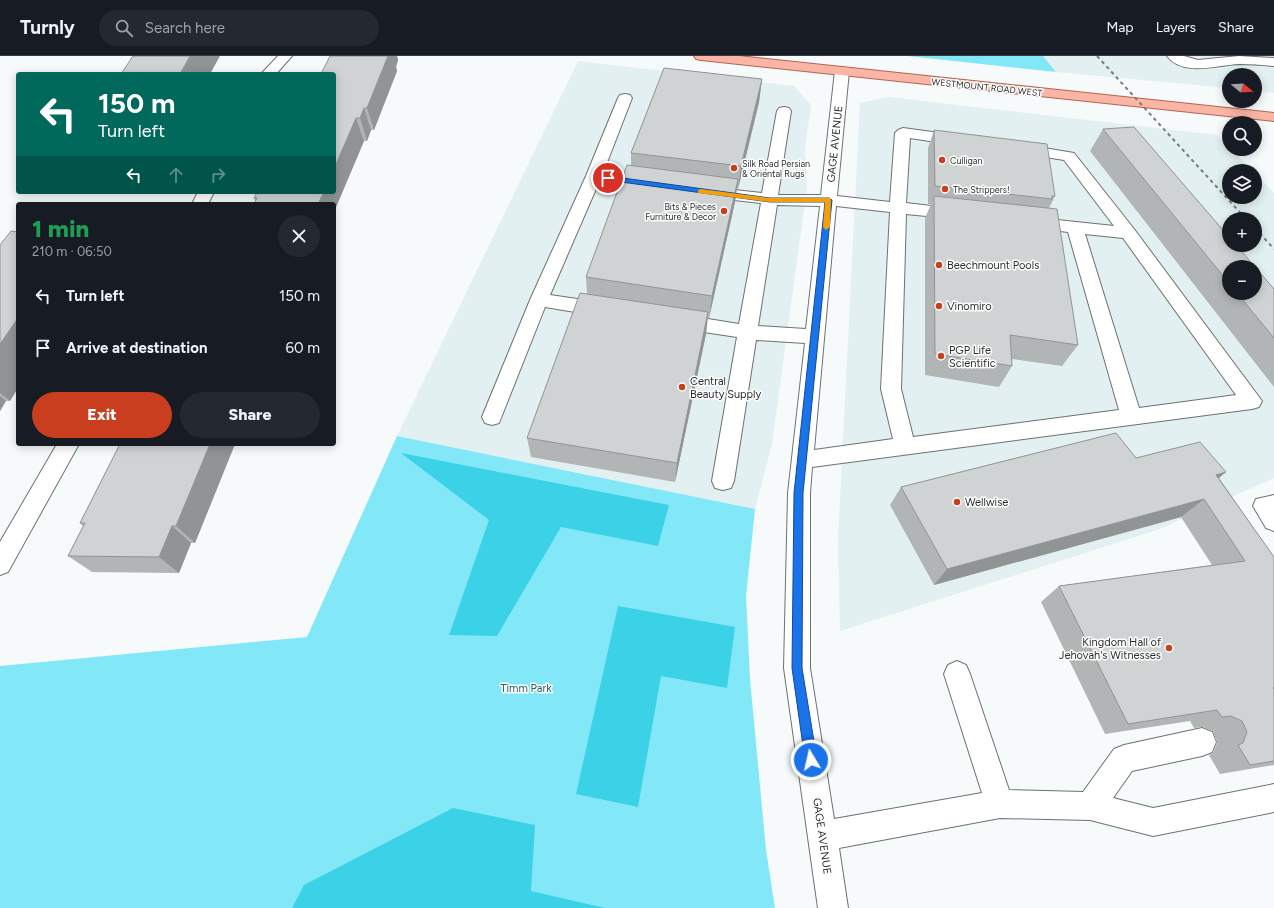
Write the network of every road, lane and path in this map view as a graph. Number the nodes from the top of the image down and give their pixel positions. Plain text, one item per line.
1 (285, 56) edge
2 (700, 56) edge
3 (1174, 56) edge
4 (1274, 62) edge
5 (842, 71) junction
6 (270, 72) edge
7 (625, 98) dead end
8 (784, 111) dead end
9 (1274, 117) edge
10 (979, 143) edge
11 (1009, 147) edge
12 (594, 176) junction
13 (662, 186) edge
14 (693, 191) edge
15 (770, 200) junction
16 (829, 200) junction
17 (898, 207) junction
18 (975, 216) edge
19 (1013, 220) edge
20 (1075, 227) junction
21 (1128, 233) junction
22 (539, 300) junction
23 (624, 313) edge
24 (662, 319) edge
25 (747, 332) junction
26 (815, 337) junction
27 (492, 417) dead end
28 (1131, 417) junction
29 (67, 446) edge
30 (906, 446) junction
31 (802, 460) junction
32 (723, 481) dead end
33 (1274, 505) edge
34 (1274, 521) edge
35 (0, 564) edge
36 (957, 674) dead end
37 (1202, 742) dead end
38 (1274, 798) edge
39 (1000, 804) junction
40 (1090, 806) junction
41 (823, 836) junction
42 (833, 908) edge

1 - 6 street
2 - 5 main road, WESTMOUNT ROAD WEST
3 - 4 street
5 - 9 main road, WESTMOUNT ROAD WEST
5 - 16 street, GAGE AVENUE
7 - 12 street
8 - 15 street
10 - 17 street
11 - 21 street
12 - 13 street
12 - 22 street
14 - 15 street
15 - 16 street
15 - 25 street
16 - 17 street
16 - 26 street, GAGE AVENUE
17 - 18 street
17 - 30 street
19 - 20 street
20 - 21 street
20 - 28 street
21 - 28 street
22 - 23 street
22 - 27 street
24 - 25 street
25 - 26 street
25 - 32 street
26 - 31 street, GAGE AVENUE
28 - 30 street
29 - 35 street
30 - 31 street
31 - 41 street, GAGE AVENUE
33 - 34 street
36 - 39 street
37 - 40 street
38 - 40 street
39 - 40 street
39 - 41 street
41 - 42 street, GAGE AVENUE

